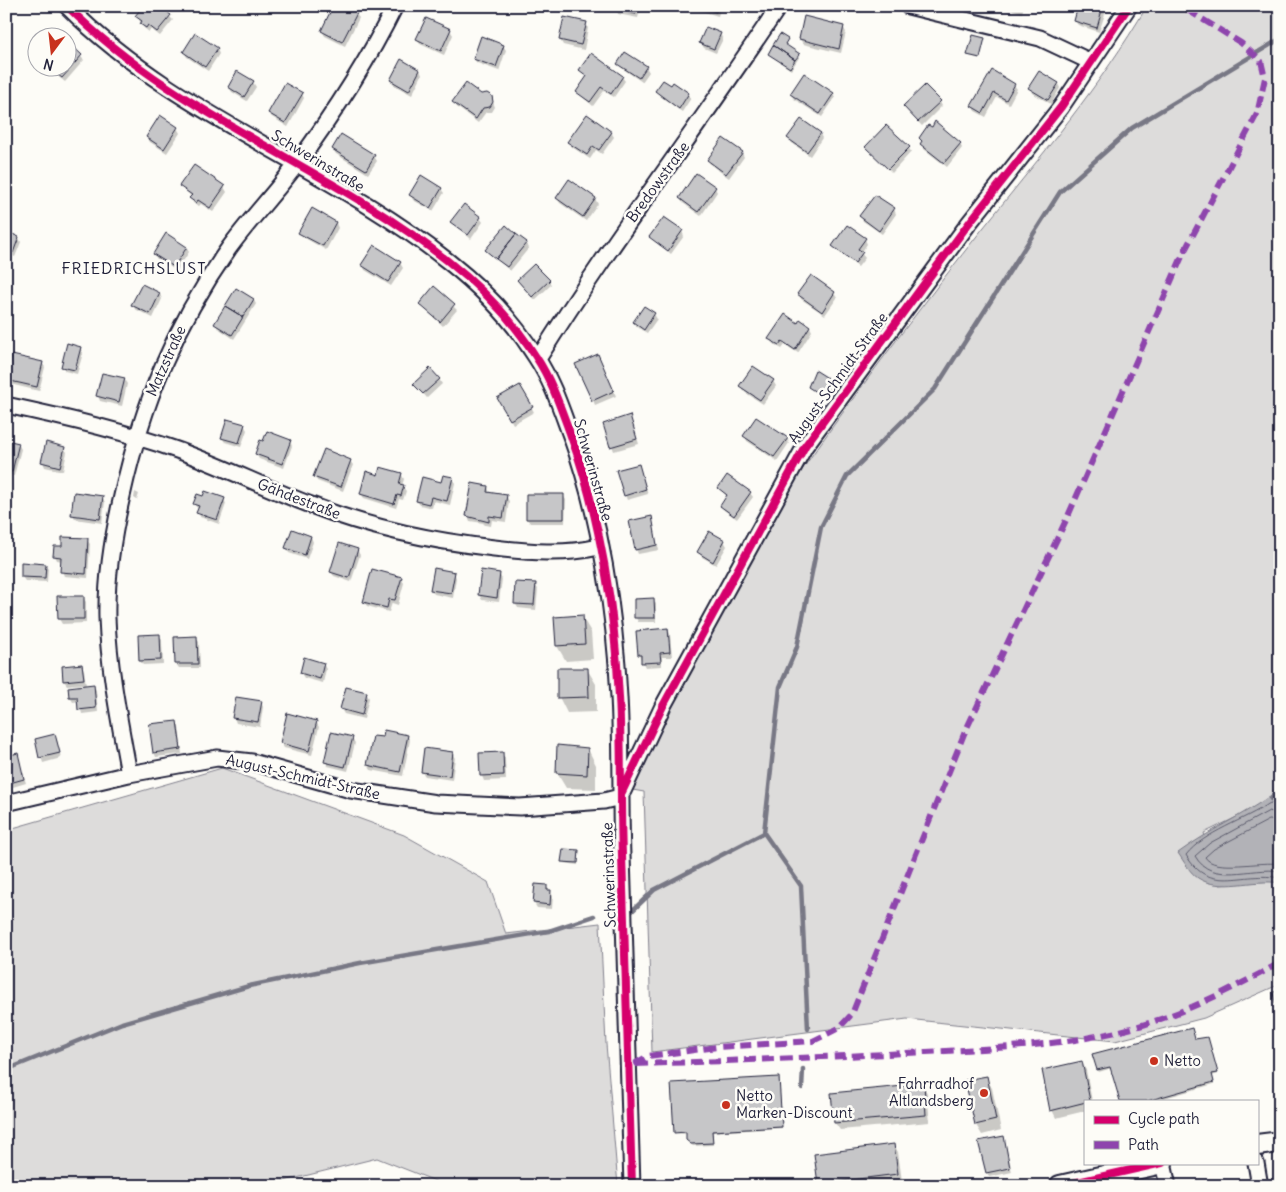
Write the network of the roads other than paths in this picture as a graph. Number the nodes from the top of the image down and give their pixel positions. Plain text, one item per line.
1 (67, 6) edge
2 (395, 6) edge
3 (779, 6) edge
4 (908, 6) edge
5 (1129, 6) edge
6 (1091, 62) junction
7 (296, 164) junction
8 (538, 359) junction
9 (6, 405) edge
10 (136, 436) junction
11 (600, 547) junction
12 (128, 774) junction
13 (620, 797) junction
14 (6, 802) edge
15 (1280, 1142) edge
16 (1258, 1145) edge
17 (1159, 1164) edge
18 (1163, 1164) edge
19 (1256, 1164) edge
20 (632, 1186) edge
21 (1060, 1186) edge
22 (1168, 1186) edge
23 (1260, 1186) edge

1 - 7 street, Schwerinstraße
2 - 7 street, Matzstraße
3 - 8 street, Bredowstraße
4 - 6 street
5 - 6 street, August-Schmidt-Straße
6 - 13 street, August-Schmidt-Straße
7 - 8 street, Schwerinstraße
7 - 10 street, Matzstraße
8 - 11 street, Schwerinstraße
9 - 10 street, Gähdestraße
10 - 11 street, Gähdestraße
10 - 12 street, Matzstraße
11 - 13 street, Schwerinstraße
12 - 13 street, August-Schmidt-Straße
12 - 14 street, August-Schmidt-Straße
13 - 20 street, Schwerinstraße
15 - 16 street
17 - 21 street
18 - 22 street
19 - 23 street

